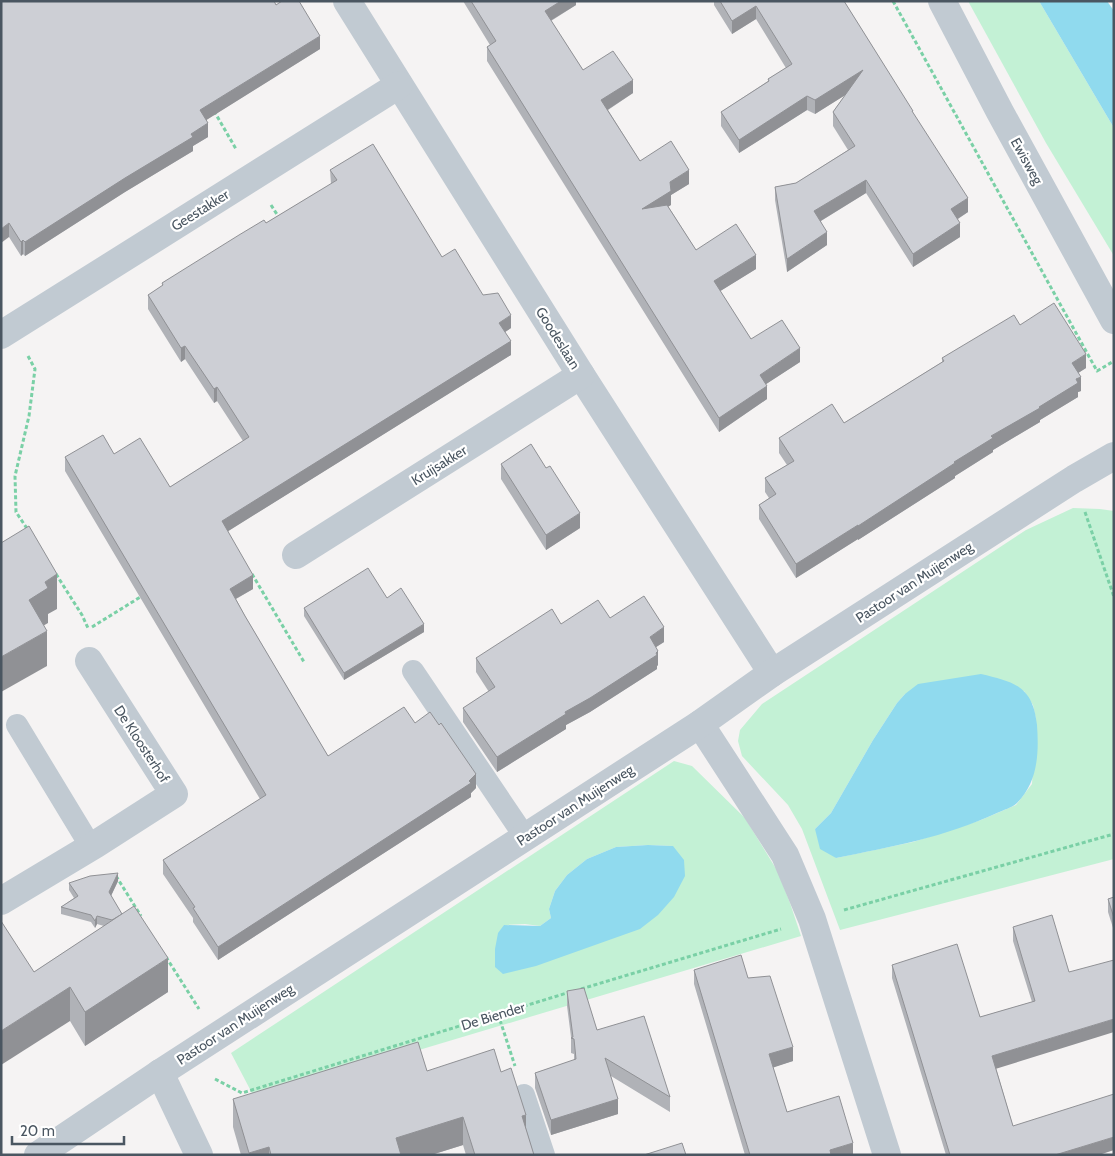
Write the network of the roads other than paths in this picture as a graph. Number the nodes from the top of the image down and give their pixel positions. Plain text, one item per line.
1 (347, 1) edge
2 (942, 1) edge
3 (399, 85) junction
4 (1114, 320) edge
5 (7, 331) edge
6 (581, 375) junction
7 (1114, 456) edge
8 (296, 555) dead end
9 (88, 661) road end
10 (413, 671) dead end
11 (772, 673) junction
12 (700, 724) junction
13 (16, 725) dead end
14 (525, 837) junction
15 (93, 845) junction
16 (1, 900) edge
17 (169, 1067) junction
18 (524, 1095) road end
19 (38, 1155) edge
20 (199, 1155) edge
21 (544, 1155) edge
22 (887, 1155) edge

1 - 3 street, Goodeslaan
2 - 4 street, Ewisweg
3 - 5 street, Geestakker
3 - 6 street, Goodeslaan
6 - 8 street, Kruijsakker
6 - 11 street, Goodeslaan
7 - 11 street, Pastoor van Muijenweg
9 - 15 street, De Kloosterhof
10 - 14 lane
11 - 12 street, Pastoor van Muijenweg
12 - 14 street, Pastoor van Muijenweg
12 - 22 street
13 - 15 lane
14 - 17 street, Pastoor van Muijenweg
15 - 16 street, De Kloosterhof
17 - 19 street, Pastoor van Muijenweg
17 - 20 street
18 - 21 lane

